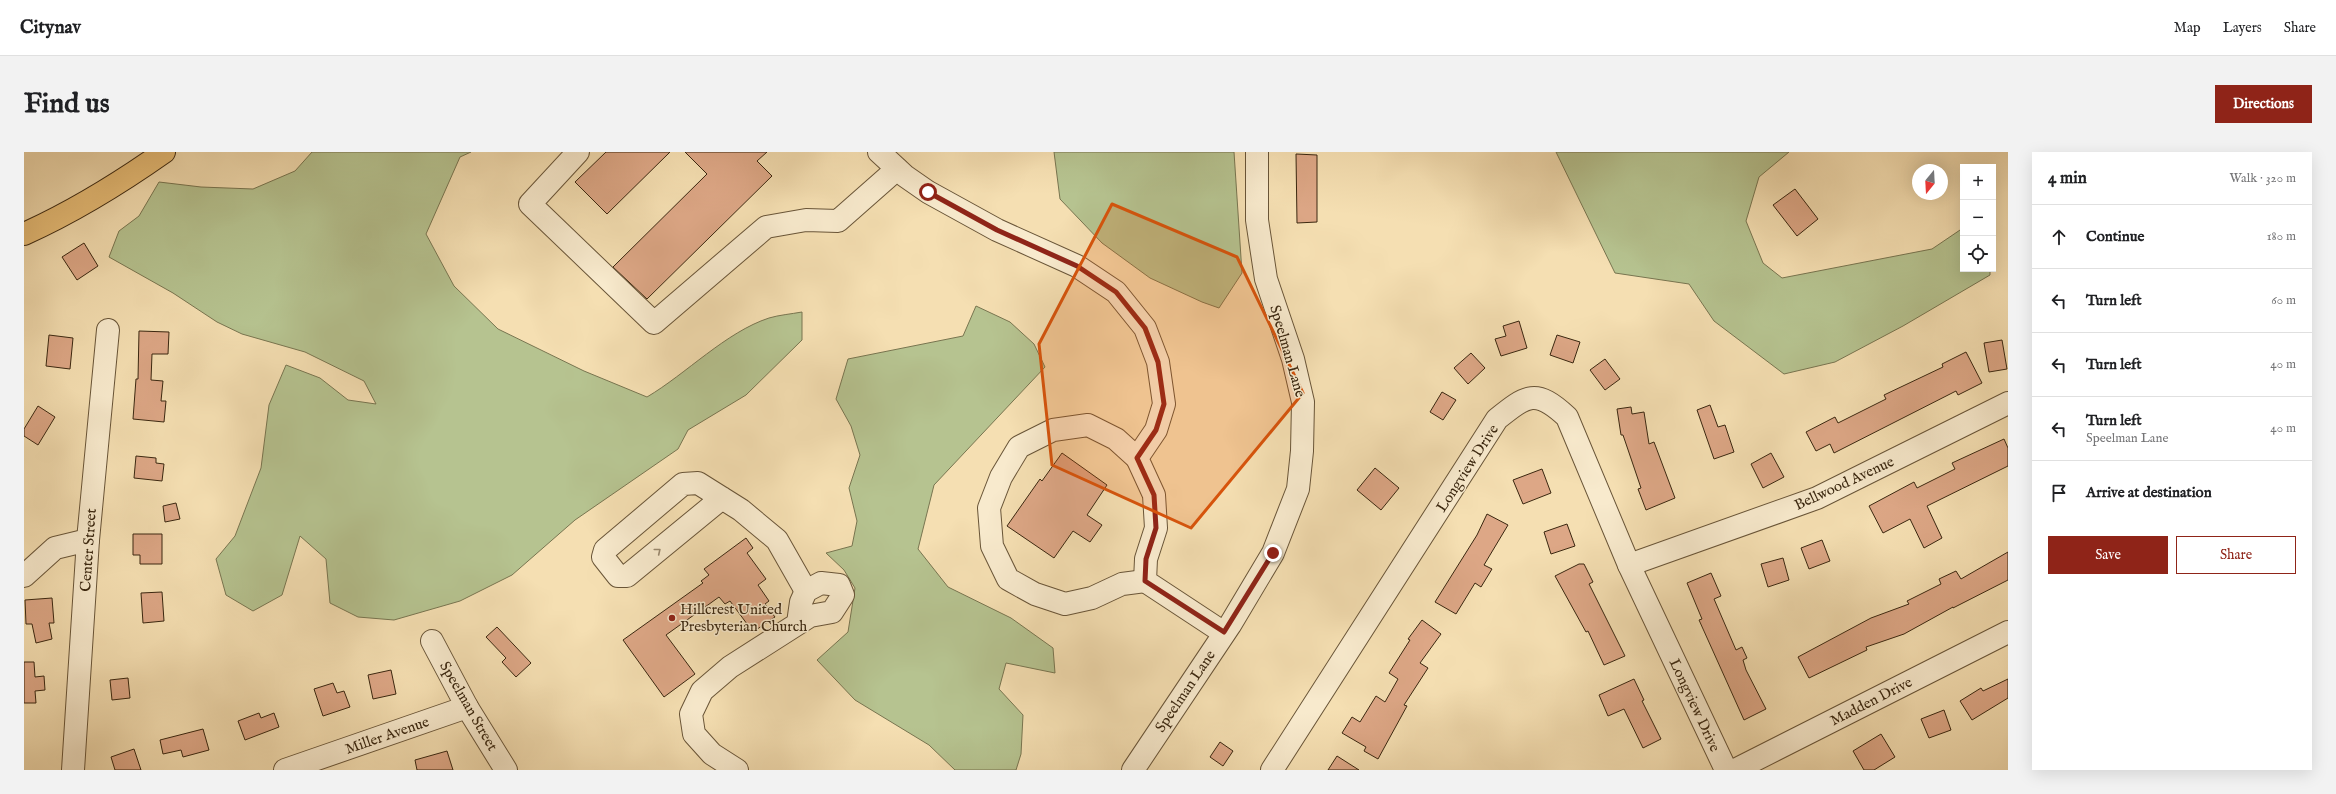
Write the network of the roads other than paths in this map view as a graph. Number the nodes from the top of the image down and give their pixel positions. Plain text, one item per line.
1 (164, 152) edge
2 (578, 152) edge
3 (879, 152) edge
4 (1257, 152) edge
5 (898, 169) junction
6 (24, 234) edge
7 (108, 330) dead end
8 (2008, 403) edge
9 (1137, 458) junction
10 (722, 498) junction
11 (88, 540) junction
12 (1630, 565) junction
13 (24, 576) edge
14 (1145, 581) junction
15 (806, 591) junction
16 (798, 623) junction
17 (1224, 632) junction
18 (2008, 632) edge
19 (432, 641) dead end
20 (467, 707) junction
21 (73, 770) edge
22 (285, 770) edge
23 (506, 770) edge
24 (736, 770) edge
25 (1133, 770) edge
26 (1272, 770) edge
27 (1726, 770) edge
28 (1735, 770) edge

1 - 6 main road
2 - 5 street
3 - 5 street
4 - 17 street, Speelman Lane
5 - 9 street
7 - 11 street, Center Street
8 - 12 street, Bellwood Avenue
9 - 14 street
9 - 14 street
10 -> 10 street
10 - 15 street
11 - 13 street
11 - 21 street, Center Street
12 - 26 street, Longview Drive
12 - 27 street, Longview Drive
14 - 17 street
15 - 16 street
15 - 16 street
16 - 24 street
17 - 25 street, Speelman Lane
18 - 28 street, Madden Drive
19 - 20 street, Speelman Street
20 - 22 street, Miller Avenue
20 - 23 street, Speelman Street

